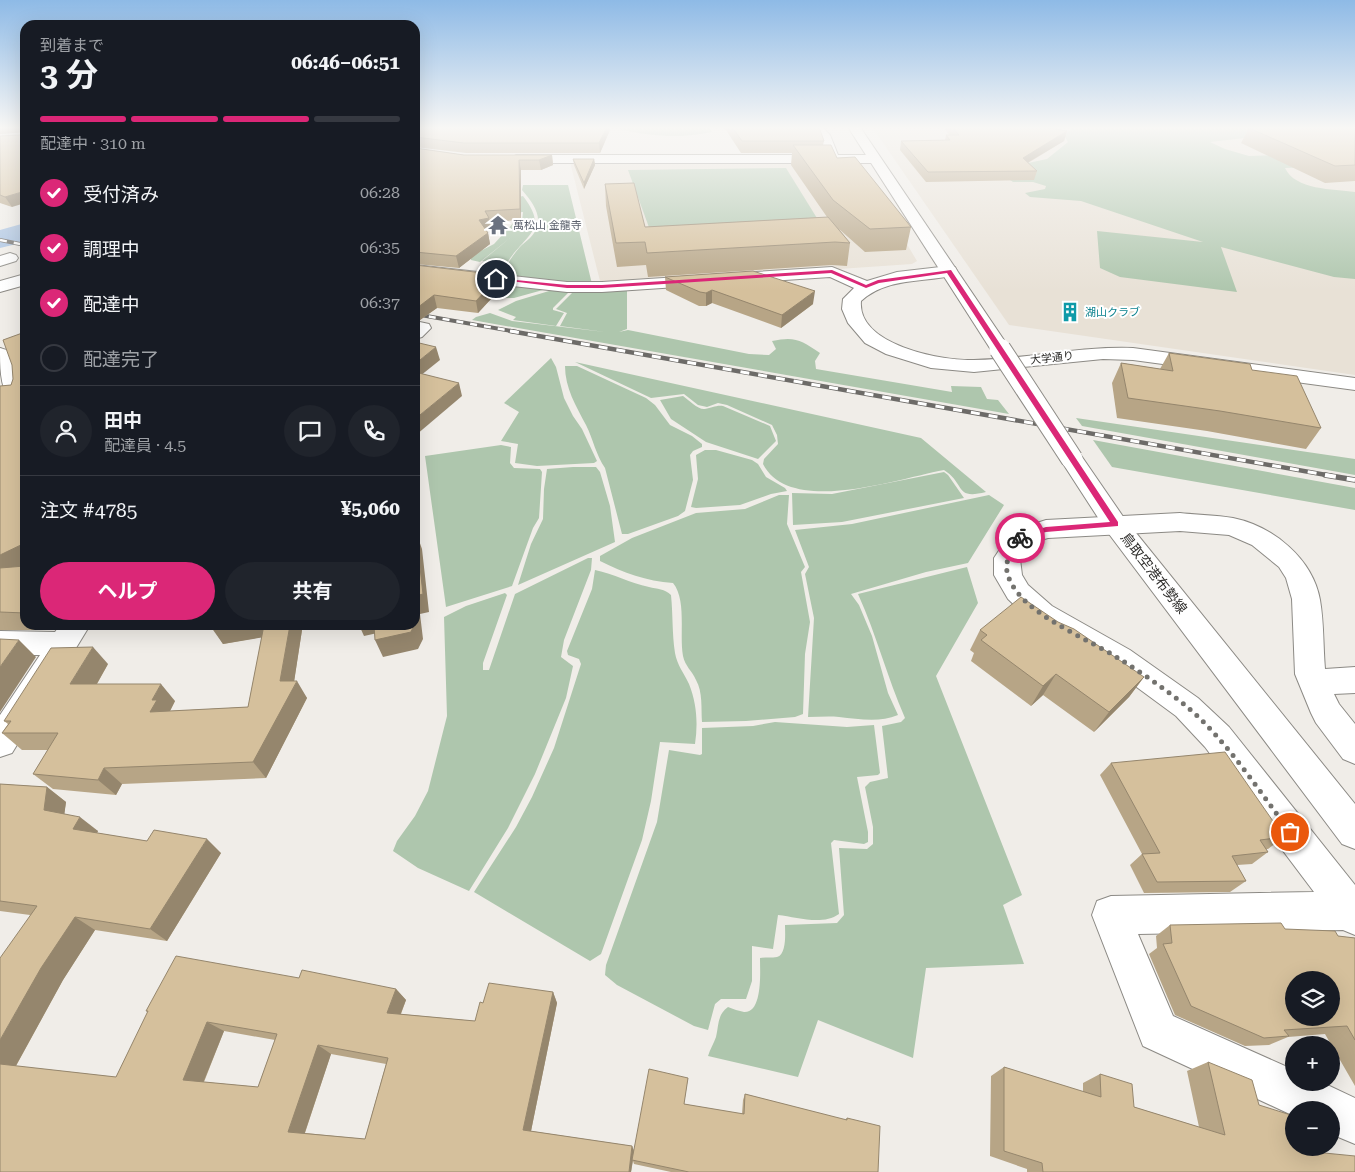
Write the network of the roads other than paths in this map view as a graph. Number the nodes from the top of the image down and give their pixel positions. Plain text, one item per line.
1 (890, 182) edge
2 (420, 271) edge
3 (949, 272) junction
4 (20, 281) edge
5 (0, 287) edge
6 (866, 287) junction
7 (0, 354) edge
8 (1355, 384) edge
9 (14, 396) edge
10 (1115, 524) junction
11 (70, 634) edge
12 (0, 643) edge
13 (1355, 680) edge
14 (1314, 682) junction
15 (0, 743) edge
16 (1355, 749) edge
17 (1355, 832) edge
18 (1353, 914) edge
19 (1355, 1121) edge

1 - 3 street, 鳥取空港布勢線
2 - 6 street
3 - 6 street
3 - 10 street, 鳥取空港布勢線, bridge
4 - 5 street
6 - 8 street, 大学通り
7 - 9 street
10 - 14 street
10 - 17 street, 鳥取空港布勢線
10 - 18 street
11 - 12 street
11 - 15 street
13 - 14 street
14 - 16 street
18 - 19 street

